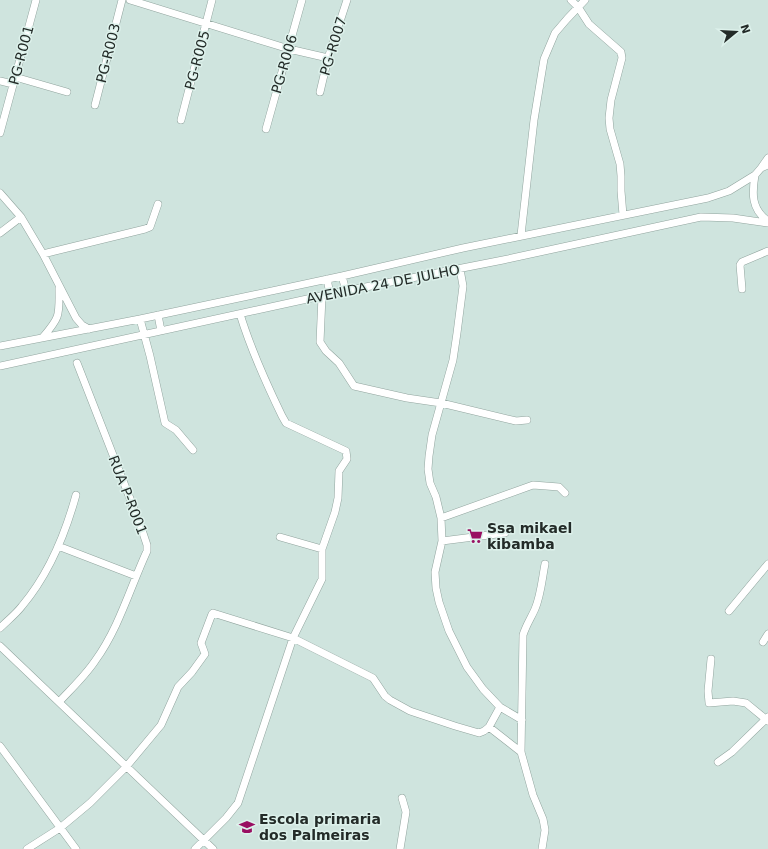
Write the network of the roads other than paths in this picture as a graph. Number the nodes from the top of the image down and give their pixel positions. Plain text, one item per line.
1 (36, 0) edge
2 (122, 0) edge
3 (130, 0) edge
4 (212, 0) edge
5 (302, 0) edge
6 (347, 0) edge
7 (571, 0) edge
8 (585, 0) edge
9 (578, 7) junction
10 (206, 23) junction
11 (289, 49) junction
12 (328, 58) junction
13 (0, 80) edge
14 (14, 80) junction
15 (68, 92) dead end
16 (320, 92) dead end
17 (95, 105) dead end
18 (181, 120) dead end
19 (266, 129) dead end
20 (0, 133) edge
21 (768, 158) edge
22 (765, 167) edge
23 (755, 175) junction
24 (0, 193) edge
25 (158, 204) dead end
26 (623, 215) junction
27 (21, 217) junction
28 (768, 222) edge
29 (0, 233) edge
30 (521, 235) junction
31 (768, 251) edge
32 (43, 254) junction
33 (460, 269) junction
34 (342, 276) junction
35 (327, 279) junction
36 (59, 286) junction
37 (742, 289) dead end
38 (346, 291) junction
39 (330, 294) junction
40 (322, 296) junction
41 (240, 314) junction
42 (158, 315) junction
43 (140, 319) junction
44 (89, 329) junction
45 (161, 331) junction
46 (144, 334) junction
47 (43, 337) junction
48 (0, 346) edge
49 (77, 363) dead end
50 (0, 366) edge
51 (441, 403) junction
52 (527, 420) dead end
53 (193, 450) dead end
54 (565, 493) dead end
55 (76, 495) dead end
56 (441, 518) junction
57 (504, 534) dead end
58 (280, 537) dead end
59 (442, 541) junction
60 (58, 546) junction
61 (322, 549) junction
62 (544, 564) dead end
63 (768, 564) edge
64 (136, 576) junction
65 (729, 611) dead end
66 (0, 628) edge
67 (768, 634) edge
68 (293, 638) junction
69 (763, 642) dead end
70 (0, 646) edge
71 (711, 659) dead end
72 (59, 702) junction
73 (500, 707) junction
74 (767, 719) edge
75 (522, 720) junction
76 (489, 727) junction
77 (0, 746) edge
78 (521, 752) junction
79 (718, 762) dead end
80 (126, 767) junction
81 (402, 798) dead end
82 (60, 828) junction
83 (204, 841) junction
84 (28, 849) edge
85 (76, 849) edge
86 (195, 849) edge
87 (213, 849) edge
88 (400, 849) edge
89 (542, 849) edge

1 - 14 street, PG-R001
2 - 17 street, PG-R003
3 - 10 street
4 - 10 street, PG-R005
5 - 11 street, PG-R006
6 - 12 street, PG-R007
7 - 9 street
8 - 9 street
9 - 26 street
9 - 30 street
10 - 11 street
10 - 18 street, PG-R005
11 - 12 street
11 - 19 street, PG-R006
12 - 16 street, PG-R007
13 - 14 street
14 - 15 street
14 - 20 street, PG-R001
21 - 22 street
22 - 23 street
23 - 26 street, AVENIDA 24 DE JULHO
23 - 28 street
24 - 27 street
25 - 32 street
26 - 30 street, AVENIDA 24 DE JULHO
27 - 29 street
27 - 32 street
28 - 33 street, AVENIDA 24 DE JULHO
30 - 34 street, AVENIDA 24 DE JULHO
31 - 37 street
32 - 36 street
33 - 38 street, AVENIDA 24 DE JULHO
33 - 51 street
34 - 35 street, AVENIDA 24 DE JULHO
34 - 38 street
35 - 39 street
35 - 42 street, AVENIDA 24 DE JULHO
36 - 44 street
36 - 47 street
38 - 39 street, AVENIDA 24 DE JULHO
39 - 40 street, AVENIDA 24 DE JULHO
40 - 41 street, AVENIDA 24 DE JULHO
40 - 51 street
41 - 45 street, AVENIDA 24 DE JULHO
41 - 61 street
42 - 43 street, AVENIDA 24 DE JULHO
42 - 45 street
43 - 44 street, AVENIDA 24 DE JULHO
43 - 46 street
44 - 47 street, AVENIDA 24 DE JULHO
45 - 46 street, AVENIDA 24 DE JULHO
46 - 50 street, AVENIDA 24 DE JULHO
46 - 53 street
47 - 48 street, AVENIDA 24 DE JULHO
49 - 64 street, RUA P-R001
51 - 52 street
51 - 56 street
54 - 56 street
55 - 60 street
56 - 59 street
57 - 59 street
58 - 61 street
59 - 73 street
60 - 64 street
60 - 66 street
61 - 68 street
62 - 75 street
63 - 65 street
64 - 72 street, RUA P-R001
67 - 69 street
68 - 76 street
68 - 80 street
68 - 83 street
70 - 72 street
71 - 74 street
72 - 80 street
73 - 75 street
73 - 76 street
74 - 79 street
75 - 78 street
76 - 78 street
77 - 82 street
78 - 89 street
80 - 82 street
80 - 83 street
81 - 88 street
82 - 84 street
82 - 85 street
83 - 86 street
83 - 87 street

